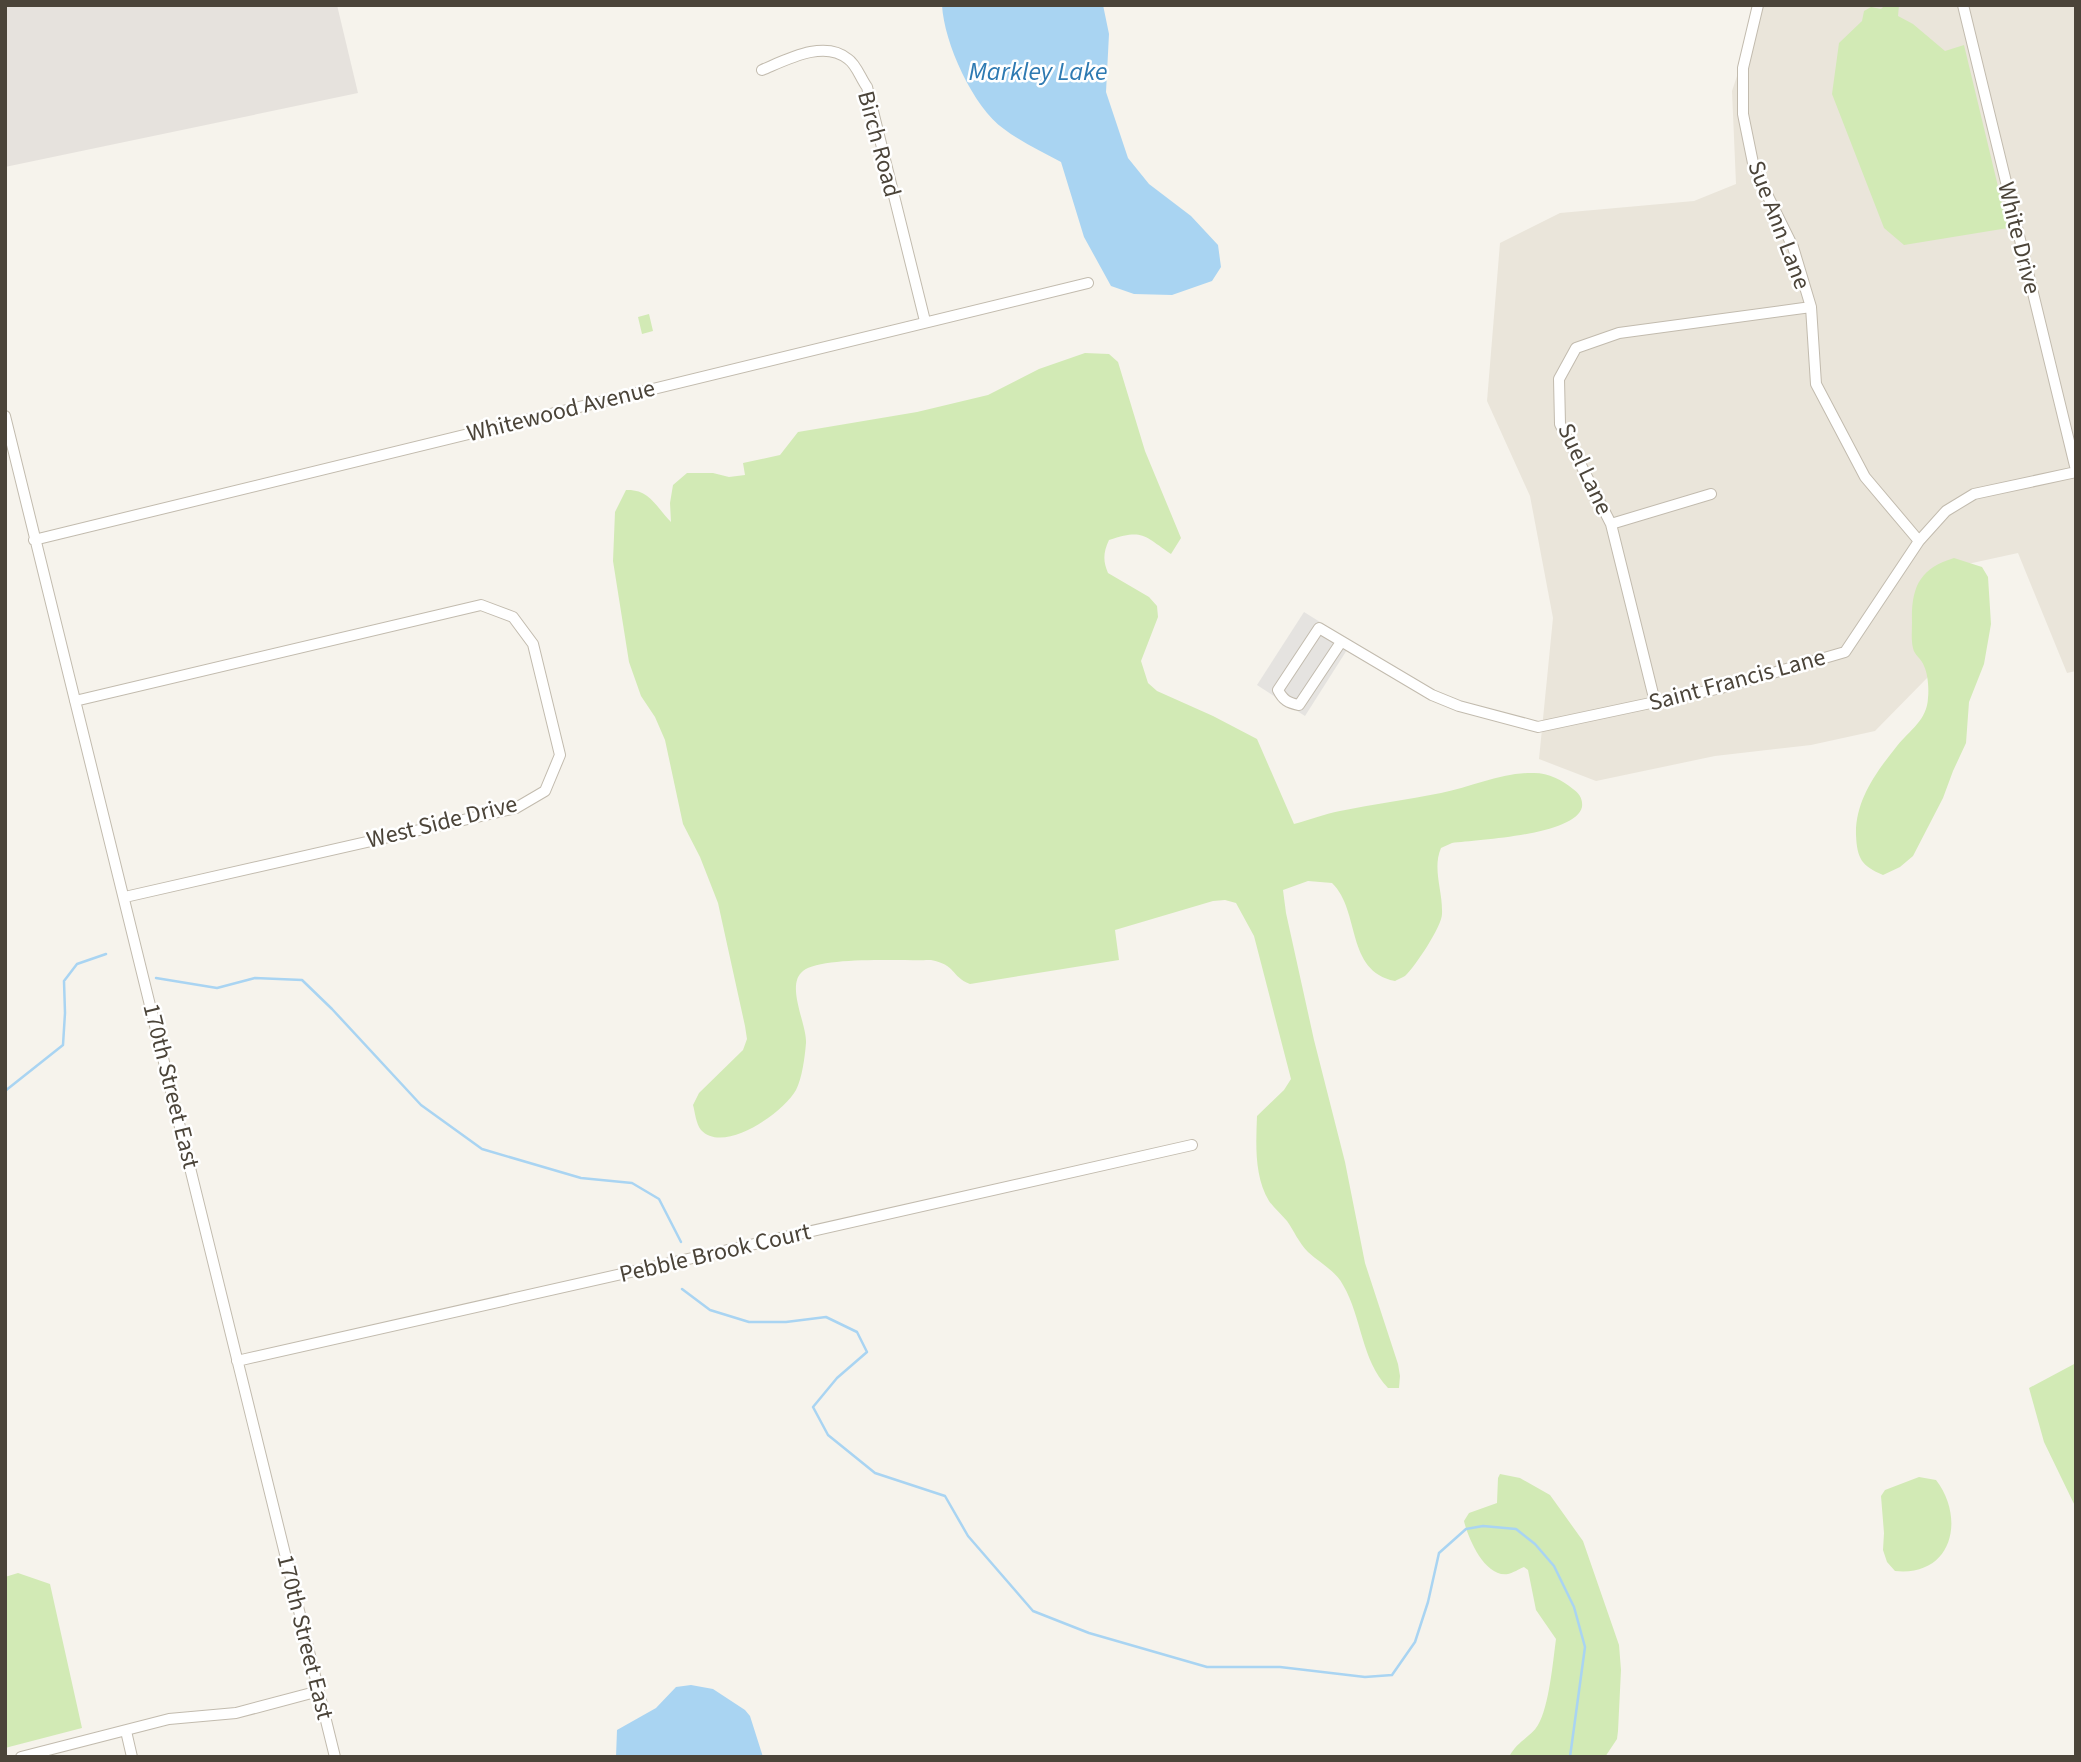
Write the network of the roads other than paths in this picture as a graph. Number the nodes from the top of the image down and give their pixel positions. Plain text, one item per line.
1 (1758, 5) edge
2 (1963, 5) edge
3 (762, 70) dead end
4 (1088, 283) dead end
5 (1811, 307) junction
6 (925, 321) junction
7 (5, 416) edge
8 (2076, 471) edge
9 (1711, 494) dead end
10 (1611, 524) junction
11 (34, 540) junction
12 (1919, 541) junction
13 (1341, 642) junction
14 (75, 701) junction
15 (1656, 702) junction
16 (125, 897) junction
17 (1192, 1145) dead end
18 (237, 1361) junction
19 (319, 1690) junction
20 (125, 1731) junction
21 (22, 1757) edge
22 (132, 1757) edge
23 (335, 1757) edge

1 - 5 street, Sue Ann Lane
2 - 8 street, White Drive
3 - 6 street, Birch Road
4 - 6 street, Whitewood Avenue
5 - 10 street, Suel Lane
5 - 12 street, Sue Ann Lane
6 - 11 street, Whitewood Avenue
7 - 11 street, 170th Street East
8 - 12 street, Saint Francis Lane
9 - 10 street
10 - 15 street, Suel Lane
11 - 14 street, 170th Street East
12 - 15 street, Saint Francis Lane
13 - 13 street, Saint Francis Lane
13 - 15 street, Saint Francis Lane
14 - 16 street, 170th Street East
14 - 16 street, West Side Drive
16 - 18 street, 170th Street East
17 - 18 street, Pebble Brook Court
18 - 19 street, 170th Street East
19 - 20 street
19 - 23 street, 170th Street East
20 - 21 street
20 - 22 street

